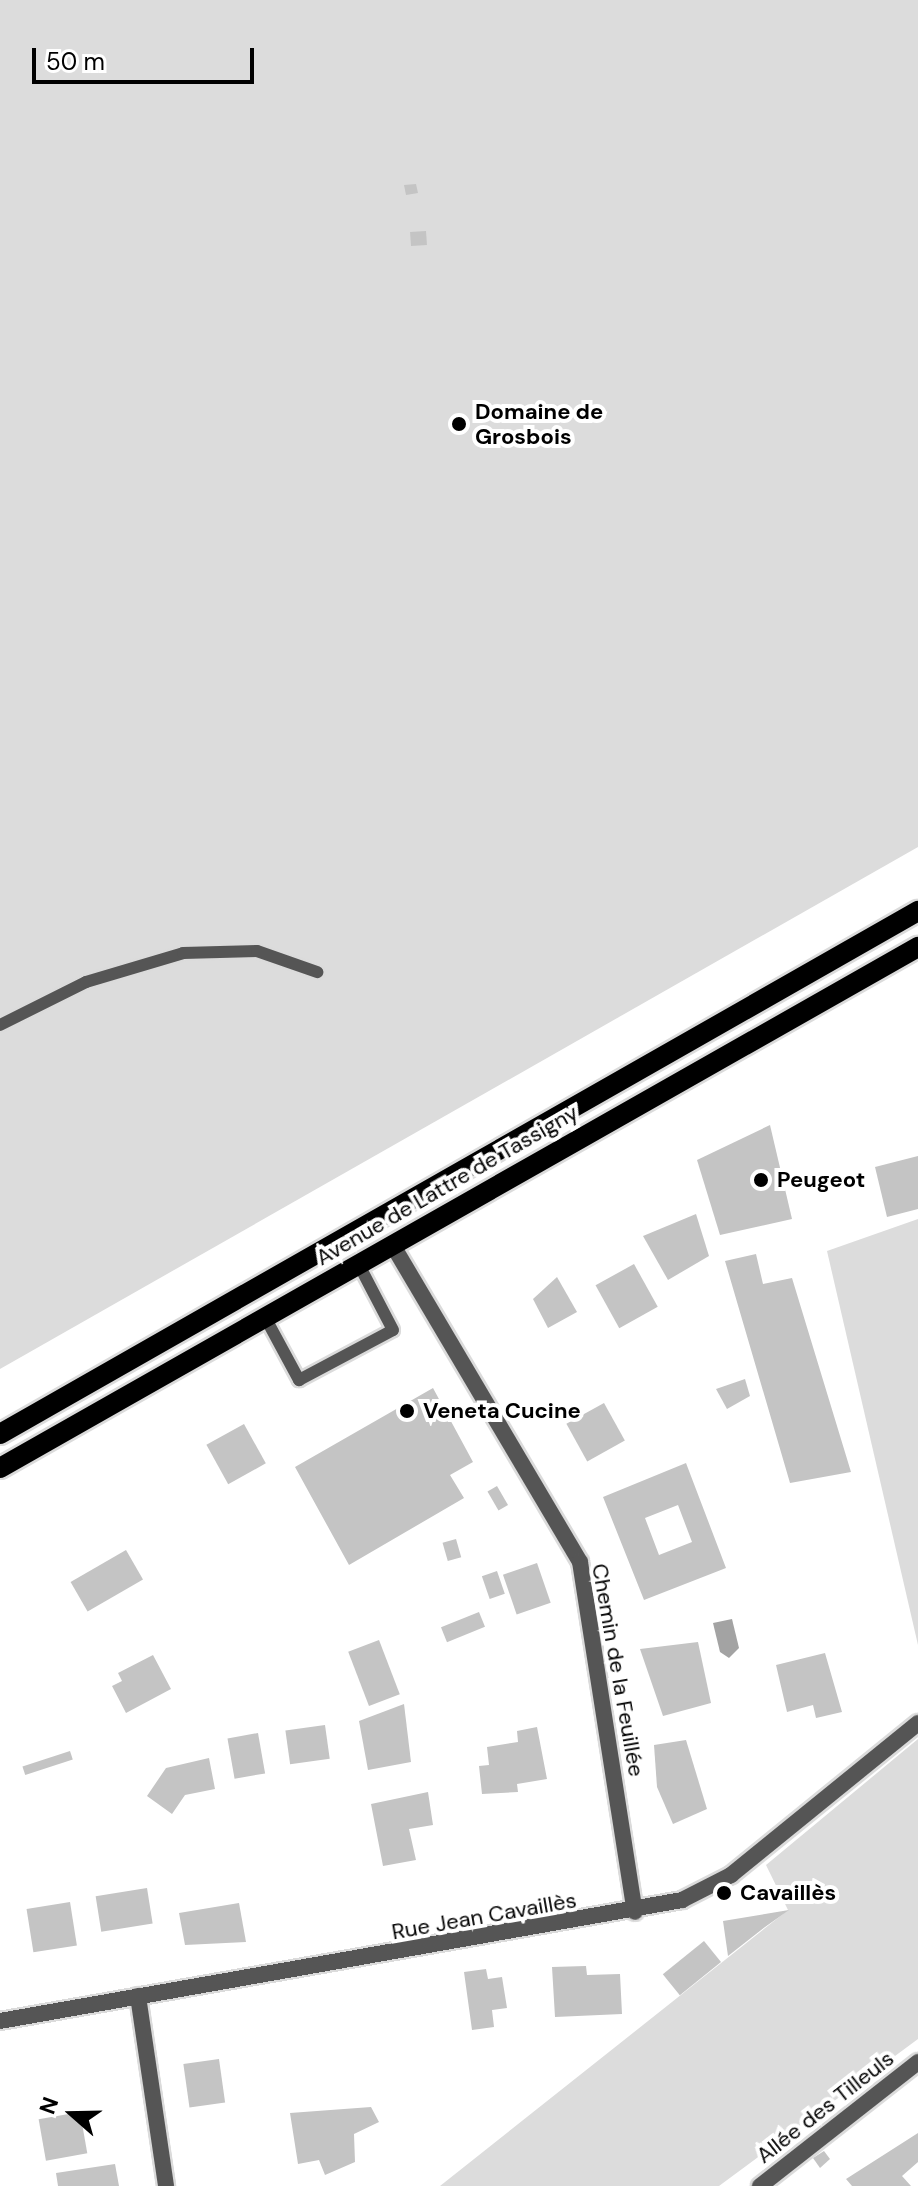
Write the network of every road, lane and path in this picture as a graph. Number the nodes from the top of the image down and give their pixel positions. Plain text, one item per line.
1 (918, 911) edge
2 (918, 947) edge
3 (317, 972) dead end
4 (0, 1025) edge
5 (392, 1244) junction
6 (358, 1263) junction
7 (265, 1317) junction
8 (0, 1434) edge
9 (0, 1468) edge
10 (918, 1723) edge
11 (635, 1912) junction
12 (138, 1996) junction
13 (0, 2021) edge
14 (918, 2062) edge
15 (166, 2186) edge
16 (760, 2186) edge

1 - 8 main road
2 - 5 main road, Avenue de Lattre de Tassigny
3 - 4 lane
5 - 6 main road, Avenue de Lattre de Tassigny
5 - 11 street, Chemin de la Feuillée
6 - 7 main road, Avenue de Lattre de Tassigny
6 - 7 lane
7 - 9 main road, Avenue de Lattre de Tassigny
10 - 11 street, Rue Jean Cavaillès
11 - 12 street, Rue Jean Cavaillès
12 - 13 street, Rue Jean Cavaillès
12 - 15 street
14 - 16 street, Allée des Tilleuls

